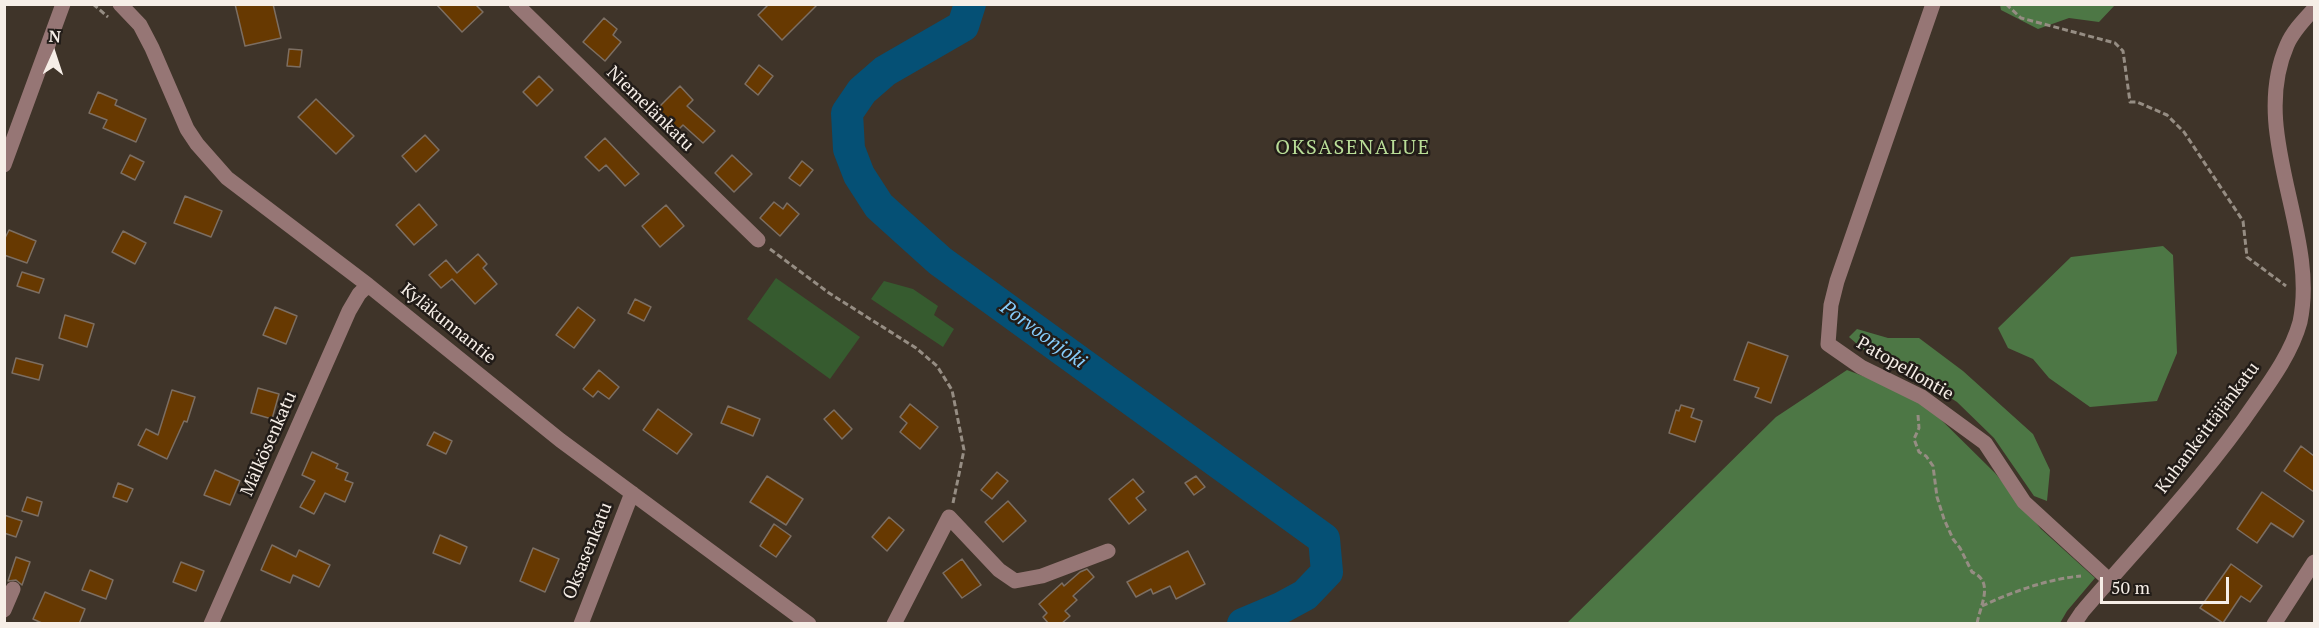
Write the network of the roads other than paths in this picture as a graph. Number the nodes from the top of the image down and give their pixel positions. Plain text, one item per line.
1 (63, 4) edge
2 (120, 4) edge
3 (516, 4) edge
4 (1933, 4) edge
5 (2314, 9) edge
6 (4, 165) edge
7 (758, 240) road end
8 (368, 285) junction
9 (632, 493) junction
10 (1108, 551) dead end
11 (2314, 562) edge
12 (2106, 577) junction
13 (13, 590) dead end
14 (4, 610) edge
15 (210, 624) edge
16 (581, 624) edge
17 (809, 624) edge
18 (894, 624) edge
19 (2074, 624) edge
20 (2274, 624) edge

1 - 6 street
2 - 8 street, Kyläkunnantie
3 - 7 street, Niemelänkatu
4 - 12 street, Patopellontie
5 - 12 street, Kuhankeittäjänkatu
8 - 9 street, Kyläkunnantie
8 - 15 street, Mälkösenkatu
9 - 16 street, Oksasenkatu
9 - 17 street, Kyläkunnantie
10 - 18 street
11 - 20 street
12 - 19 street, Kuhankeittäjänkatu
13 - 14 street

